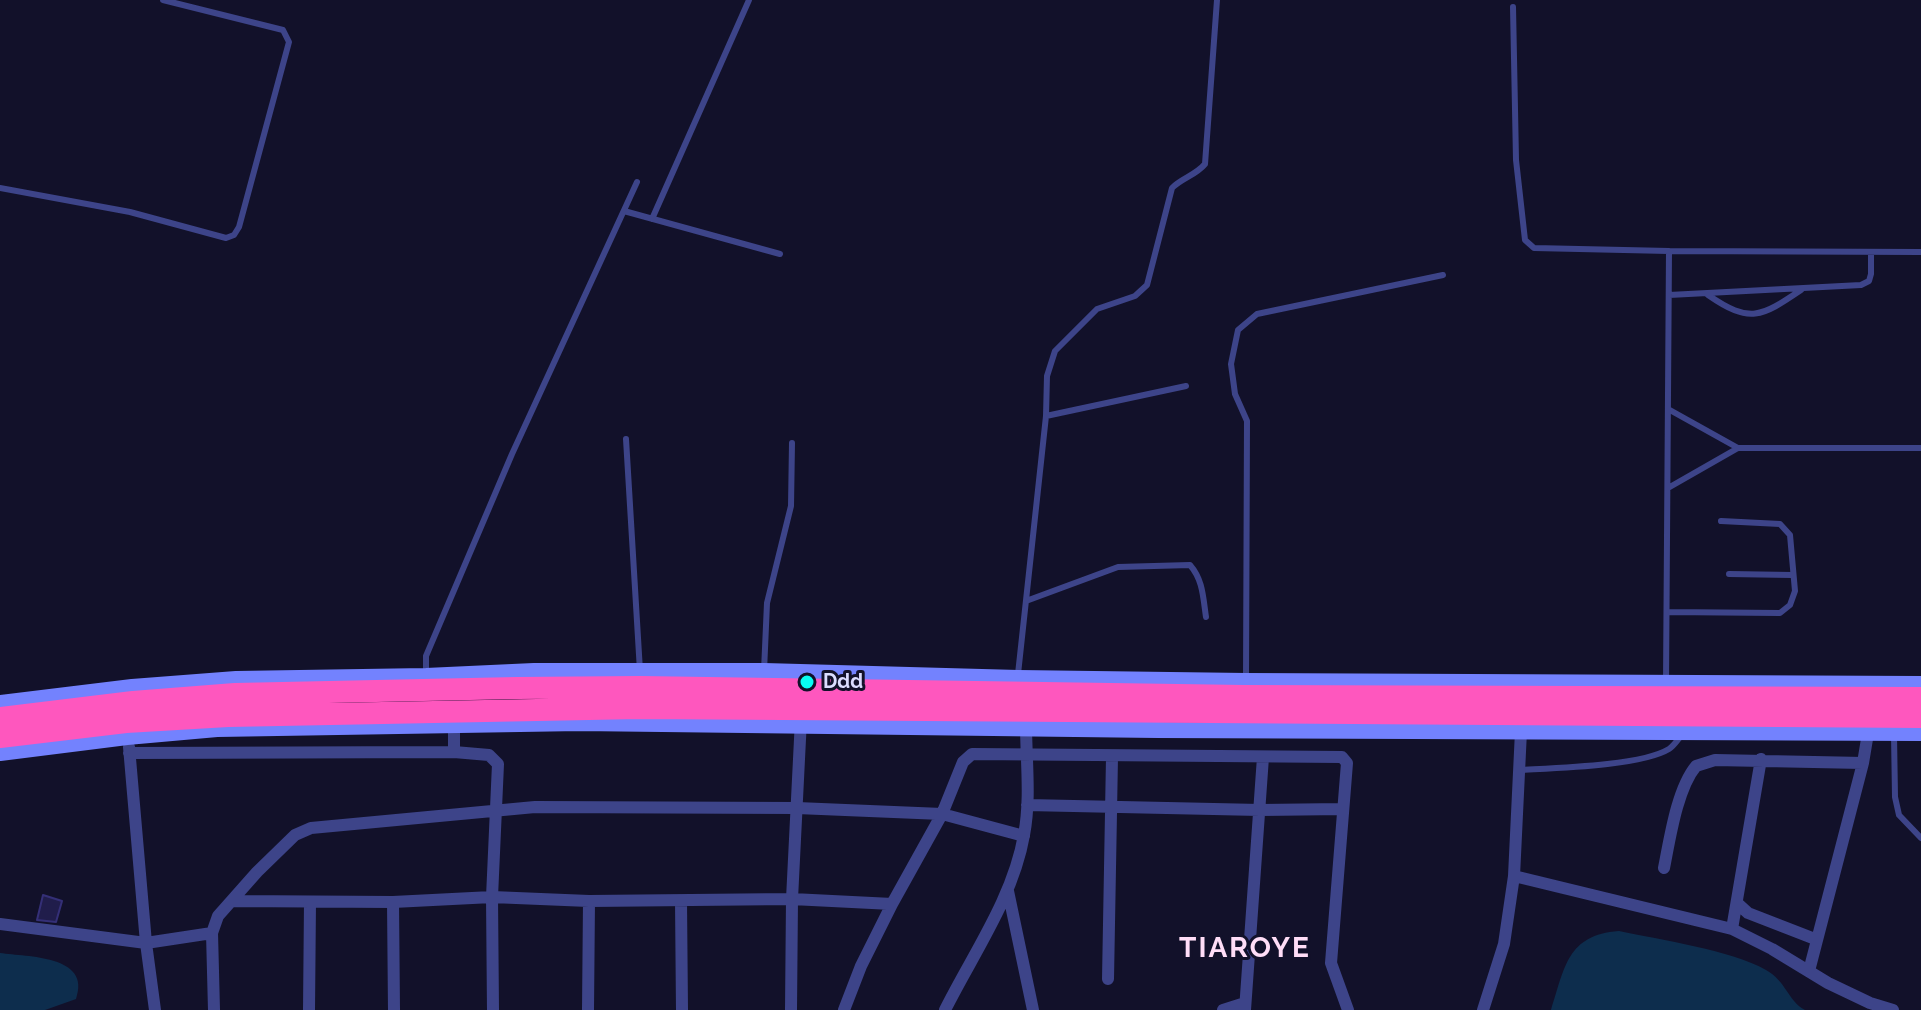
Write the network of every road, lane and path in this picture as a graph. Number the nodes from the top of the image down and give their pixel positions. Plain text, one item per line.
1 (163, 0) edge
2 (749, 0) edge
3 (1217, 0) edge
4 (1513, 7) dead end
5 (637, 182) dead end
6 (0, 188) edge
7 (624, 211) junction
8 (652, 219) junction
9 (1669, 251) junction
10 (1871, 252) junction
11 (1921, 252) edge
12 (780, 254) dead end
13 (1443, 275) dead end
14 (1804, 288) junction
15 (1706, 293) junction
16 (1669, 295) junction
17 (1186, 386) dead end
18 (1668, 409) junction
19 (1046, 416) junction
20 (626, 439) dead end
21 (792, 443) dead end
22 (1738, 448) junction
23 (1921, 448) edge
24 (1668, 488) junction
25 (1721, 521) dead end
26 (1729, 574) dead end
27 (1792, 575) junction
28 (1026, 601) junction
29 (1667, 612) junction
30 (1206, 617) dead end
31 (764, 671) junction
32 (640, 679) junction
33 (427, 684) junction
34 (1921, 684) edge
35 (1246, 688) junction
36 (1666, 690) junction
37 (1921, 698) edge
38 (1022, 702) junction
39 (0, 703) edge
40 (581, 716) junction
41 (801, 716) junction
42 (1921, 717) edge
43 (0, 718) edge
44 (130, 720) junction
45 (1477, 723) junction
46 (454, 726) junction
47 (1521, 731) junction
48 (1684, 732) junction
49 (1868, 733) junction
50 (1894, 733) junction
51 (1921, 733) edge
52 (0, 737) edge
53 (454, 752) junction
54 (0, 753) edge
55 (1027, 755) junction
56 (1112, 757) junction
57 (1263, 757) junction
58 (1761, 759) junction
59 (1863, 763) junction
60 (1519, 770) junction
61 (1027, 805) junction
62 (1110, 807) junction
63 (797, 808) junction
64 (1343, 809) junction
65 (1260, 810) junction
66 (495, 812) junction
67 (942, 814) junction
68 (1024, 836) junction
69 (1921, 838) edge
70 (1664, 868) dead end
71 (1514, 876) junction
72 (1008, 891) junction
73 (492, 897) junction
74 (792, 899) junction
75 (232, 901) junction
76 (589, 901) junction
77 (681, 901) junction
78 (310, 902) junction
79 (393, 902) junction
80 (1737, 903) junction
81 (892, 904) junction
82 (0, 924) edge
83 (1732, 929) junction
84 (212, 933) junction
85 (1815, 939) junction
86 (146, 943) junction
87 (1809, 971) junction
88 (1108, 979) dead end
89 (1869, 1006) edge
90 (1245, 1007) edge
91 (155, 1010) edge
92 (214, 1010) edge
93 (309, 1010) edge
94 (394, 1010) edge
95 (493, 1010) edge
96 (588, 1010) edge
97 (682, 1010) edge
98 (791, 1010) edge
99 (844, 1010) edge
100 (945, 1010) edge
101 (1033, 1010) edge
102 (1223, 1010) edge
103 (1348, 1010) edge
104 (1483, 1010) edge
105 (1893, 1010) edge

1 - 6 lane
2 - 8 lane
3 - 19 lane
4 - 9 lane
5 - 7 lane
7 - 8 lane
7 - 33 lane
8 - 12 lane
9 - 10 lane
9 - 16 lane
10 - 11 lane
10 - 14 lane
13 - 35 lane
14 - 15 lane
14 - 15 lane
15 - 16 lane
16 - 18 lane
17 - 19 lane
18 - 22 lane
18 - 24 lane
19 - 28 lane
20 - 32 lane
21 - 31 lane
22 - 23 lane
22 - 24 lane
24 - 29 lane
25 - 27 lane
26 - 27 lane
27 - 29 lane
28 - 30 lane
28 - 38 lane
29 - 36 lane
31 - 32 street
31 - 38 street
32 - 33 highway
32 - 38 highway
33 - 44 highway
34 - 36 street
35 - 36 highway
35 - 38 highway
36 - 37 highway
38 - 41 highway
38 - 45 highway
38 - 55 street
39 - 44 street
40 - 41 highway
40 - 44 highway
40 - 46 street
41 - 63 street
42 - 45 highway
43 - 44 highway
44 - 46 street
44 - 52 highway
44 - 53 street
44 - 54 street
44 - 86 street
45 - 47 street
46 - 53 street
47 - 48 street
47 - 60 street
48 - 49 street
48 - 60 lane
49 - 50 street
49 - 59 street
50 - 51 street
50 - 69 lane
53 - 66 street
55 - 56 street
55 - 61 street
55 - 67 street
56 - 57 street
56 - 62 street
57 - 64 street
57 - 65 street
58 - 59 street
58 - 70 street
58 - 80 street
59 - 85 street
60 - 71 street
61 - 62 street
61 - 68 street
62 - 65 street
62 - 88 street
63 - 66 street
63 - 67 street
63 - 74 street
64 - 65 street
64 - 103 street
65 - 90 street
66 - 73 street
66 - 75 street
67 - 68 street
67 - 81 street
68 - 72 street
71 - 83 street
71 - 104 street
72 - 100 street
72 - 101 street
73 - 76 street
73 - 79 street
73 - 95 street
74 - 77 street
74 - 81 street
74 - 98 street
75 - 78 street
75 - 84 street
76 - 77 street
76 - 96 street
77 - 97 street
78 - 79 street
78 - 93 street
79 - 94 street
80 - 83 street
80 - 85 street
81 - 99 street
82 - 86 street
83 - 87 street
84 - 86 street
84 - 92 street
85 - 87 street
86 - 91 street
87 - 89 street
89 - 105 street
90 - 102 street

